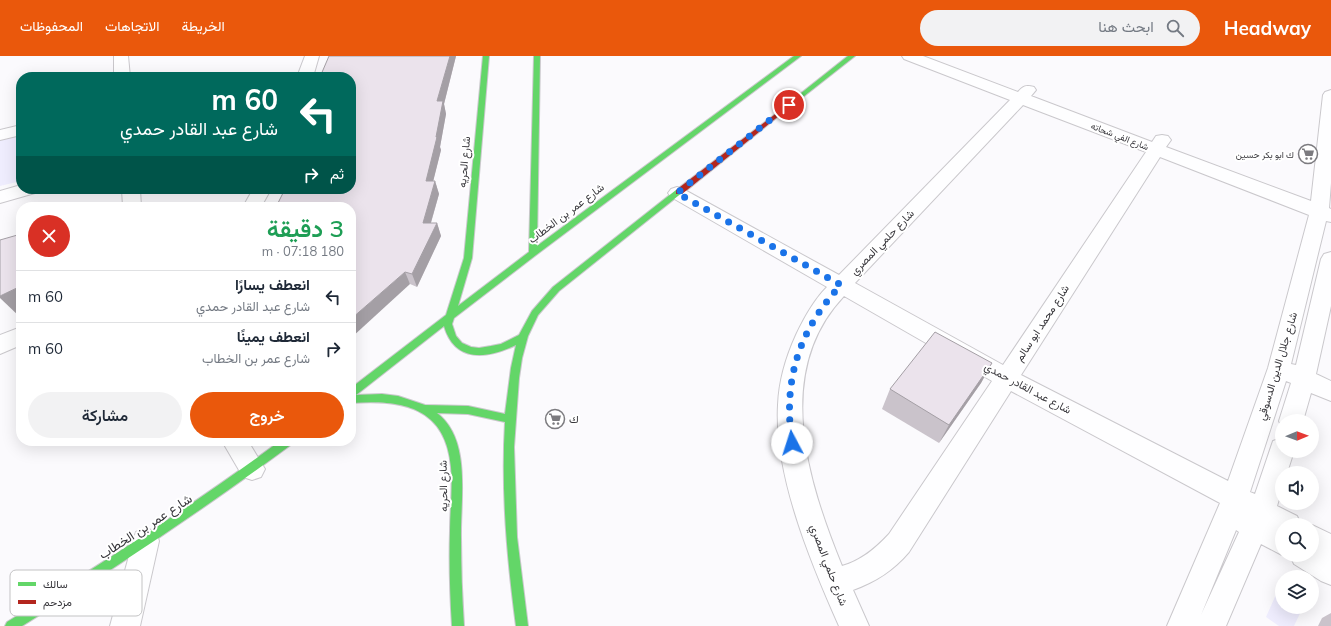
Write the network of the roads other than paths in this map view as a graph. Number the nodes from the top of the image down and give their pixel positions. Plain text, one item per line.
1 (121, 56) edge
2 (312, 56) edge
3 (486, 56) edge
4 (537, 56) edge
5 (798, 56) edge
6 (852, 56) edge
7 (909, 56) edge
8 (935, 56) edge
9 (122, 72) edge
10 (307, 72) edge
11 (1024, 94) junction
12 (1331, 95) edge
13 (16, 131) edge
14 (0, 135) edge
15 (1159, 145) junction
16 (16, 193) edge
17 (677, 193) junction
18 (0, 197) edge
19 (1326, 207) edge
20 (533, 253) junction
21 (1331, 259) edge
22 (841, 285) junction
23 (450, 316) junction
24 (16, 337) edge
25 (524, 337) junction
26 (0, 345) edge
27 (1278, 368) junction
28 (1007, 378) junction
29 (1304, 379) junction
30 (356, 389) edge
31 (1331, 391) edge
32 (356, 399) edge
33 (425, 408) junction
34 (1292, 414) edge
35 (510, 419) junction
36 (237, 446) edge
37 (282, 446) edge
38 (1279, 458) edge
39 (252, 469) junction
40 (1233, 505) junction
41 (1259, 519) junction
42 (1275, 522) edge
43 (1275, 535) edge
44 (146, 541) junction
45 (1319, 542) edge
46 (1331, 548) edge
47 (1316, 562) edge
48 (100, 570) edge
49 (139, 570) edge
50 (1331, 571) edge
51 (835, 582) junction
52 (27, 616) edge
53 (127, 616) edge
54 (11, 626) edge
55 (125, 626) edge
56 (458, 626) edge
57 (522, 626) edge
58 (854, 626) edge
59 (1182, 626) edge
60 (1211, 626) edge

1 - 9 street
2 - 10 street
3 - 23 street, شارع الحريه
4 - 20 street
5 - 20 street, شارع عمر بن الخطاب
6 - 17 street
7 - 11 street, شارع الفي شحاته
8 - 11 street, شارع الفي شحاته
11 - 15 street, شارع الفي شحاته
11 - 22 street, شارع حلمي المصري
12 - 19 street, شارع جلال الدين الدسوقي
13 - 14 street
15 - 19 street, شارع الفي شحاته
15 - 28 street, شارع محمد ابو سالم
16 - 18 street
17 - 22 street, شارع عبد القادر حمدي
17 - 25 street
19 - 27 street, شارع جلال الدين الدسوقي
20 - 23 street, شارع عمر بن الخطاب
21 - 29 street
22 - 28 street, شارع عبد القادر حمدي
22 - 51 street, شارع حلمي المصري
23 - 25 street
23 - 30 street, شارع عمر بن الخطاب
24 - 26 street
25 - 35 street
27 - 29 street
27 - 40 street, شارع جلال الدين الدسوقي
28 - 40 street, شارع عبد القادر حمدي
28 - 51 street, شارع محمد ابو سالم
29 - 31 street
29 - 34 street
32 - 33 street, شارع الحريه
33 - 35 street
33 - 56 street, شارع الحريه
35 - 57 street
36 - 39 street
37 - 39 street, شارع عمر بن الخطاب
38 - 41 street
39 - 44 street, شارع عمر بن الخطاب
40 - 41 street, شارع عبد القادر حمدي
40 - 59 street, شارع جلال الدين الدسوقي
41 - 42 street
41 - 43 street
41 - 60 street
44 - 48 street, شارع عمر بن الخطاب
44 - 49 street
45 - 46 street
47 - 50 street
51 - 58 street, شارع حلمي المصري
52 - 54 street, شارع عمر بن الخطاب
53 - 55 street

